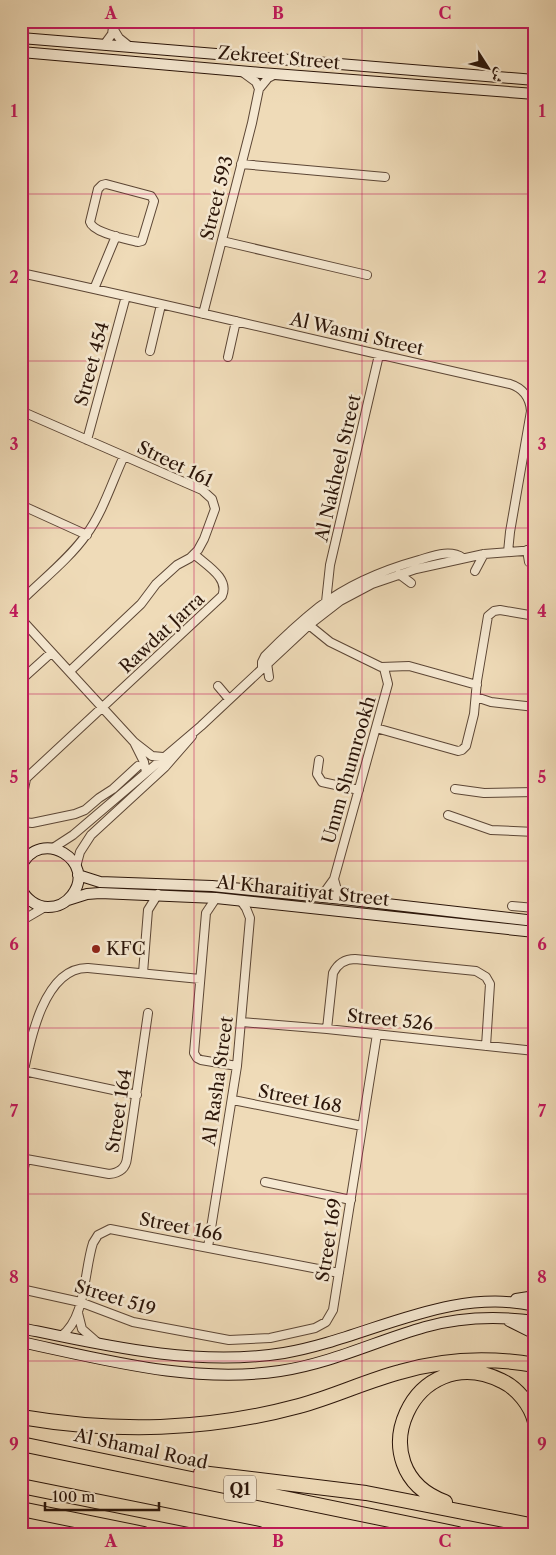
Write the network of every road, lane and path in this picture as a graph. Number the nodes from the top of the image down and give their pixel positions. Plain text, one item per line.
1 (114, 25) edge
2 (21, 38) edge
3 (104, 45) junction
4 (128, 46) junction
5 (21, 52) edge
6 (241, 71) junction
7 (276, 74) junction
8 (534, 80) edge
9 (259, 89) junction
10 (535, 94) edge
11 (241, 164) junction
12 (385, 177) dead end
13 (116, 236) junction
14 (222, 241) junction
15 (21, 273) edge
16 (367, 275) dead end
17 (94, 289) junction
18 (126, 296) junction
19 (161, 305) junction
20 (203, 314) junction
21 (236, 321) junction
22 (150, 351) dead end
23 (379, 355) junction
24 (228, 357) dead end
25 (21, 411) edge
26 (87, 440) junction
27 (124, 456) junction
28 (21, 505) edge
29 (87, 534) junction
30 (531, 550) edge
31 (508, 552) junction
32 (194, 554) junction
33 (484, 554) junction
34 (463, 558) junction
35 (528, 562) dead end
36 (475, 571) dead end
37 (399, 574) junction
38 (411, 583) dead end
39 (328, 588) junction
40 (340, 597) junction
41 (21, 601) edge
42 (326, 602) junction
43 (535, 616) edge
44 (21, 620) edge
45 (309, 625) junction
46 (51, 652) junction
47 (265, 665) junction
48 (384, 668) junction
49 (70, 671) junction
50 (269, 677) dead end
51 (21, 680) edge
52 (477, 685) junction
53 (218, 686) dead end
54 (476, 697) junction
55 (229, 699) junction
56 (535, 707) edge
57 (102, 708) junction
58 (201, 726) junction
59 (376, 728) junction
60 (134, 742) junction
61 (163, 757) junction
62 (319, 760) dead end
63 (138, 766) dead end
64 (146, 772) junction
65 (24, 781) edge
66 (128, 781) junction
67 (455, 789) dead end
68 (359, 790) junction
69 (535, 792) edge
70 (21, 804) edge
71 (89, 806) junction
72 (96, 814) junction
73 (448, 815) dead end
74 (21, 819) edge
75 (535, 832) edge
76 (53, 848) junction
77 (33, 853) junction
78 (21, 856) edge
79 (21, 867) edge
80 (77, 871) junction
81 (334, 879) junction
82 (21, 889) edge
83 (138, 894) junction
84 (158, 894) junction
85 (197, 897) junction
86 (321, 897) junction
87 (216, 898) junction
88 (343, 899) junction
89 (68, 900) junction
90 (241, 901) junction
91 (261, 902) junction
92 (378, 903) junction
93 (45, 907) junction
94 (517, 907) joint
95 (427, 908) junction
96 (535, 908) edge
97 (148, 910) junction
98 (451, 911) junction
99 (206, 913) junction
100 (377, 916) junction
101 (250, 918) junction
102 (521, 919) junction
103 (21, 921) edge
104 (426, 921) junction
105 (535, 921) edge
106 (450, 923) junction
107 (535, 932) edge
108 (142, 973) junction
109 (200, 979) junction
110 (148, 1013) dead end
111 (242, 1022) junction
112 (327, 1028) junction
113 (377, 1034) junction
114 (486, 1046) junction
115 (535, 1051) edge
116 (237, 1066) junction
117 (24, 1071) junction
118 (21, 1085) edge
119 (137, 1094) junction
120 (233, 1100) junction
121 (362, 1126) junction
122 (24, 1157) edge
123 (21, 1180) edge
124 (265, 1182) dead end
125 (351, 1200) junction
126 (208, 1248) junction
127 (339, 1273) junction
128 (21, 1289) edge
129 (535, 1296) edge
130 (80, 1302) junction
131 (506, 1302) junction
132 (535, 1306) edge
133 (78, 1313) junction
134 (501, 1318) junction
135 (535, 1321) edge
136 (21, 1328) edge
137 (535, 1334) edge
138 (61, 1336) junction
139 (201, 1336) joint
140 (21, 1342) edge
141 (98, 1344) junction
142 (535, 1365) edge
143 (21, 1417) edge
144 (535, 1422) edge
145 (21, 1444) edge
146 (176, 1475) junction
147 (21, 1486) edge
148 (21, 1509) edge
149 (474, 1513) junction
150 (535, 1527) edge
151 (144, 1534) edge
152 (259, 1534) edge
153 (458, 1534) edge
154 (534, 1534) edge

1 - 3 street
1 - 4 street
2 - 3 street, Zekreet Street
3 - 4 street, Zekreet Street
4 - 8 street, Zekreet Street
5 - 6 street, Zekreet Street
6 - 7 street, Zekreet Street
6 - 9 street
7 - 9 street
7 - 10 street, Zekreet Street
9 - 11 street, Street 593
11 - 12 street
11 - 14 street, Street 593
13 - 13 street
13 - 17 street
14 - 16 street
14 - 20 street, Street 593
15 - 17 street, Al Wasmi Street
17 - 18 street, Al Wasmi Street
18 - 19 street, Al Wasmi Street
18 - 26 street, Street 454
19 - 20 street, Al Wasmi Street
19 - 22 street
20 - 21 street, Al Wasmi Street
21 - 23 street, Al Wasmi Street
21 - 24 street
23 - 31 street, Al Wasmi Street
23 - 39 street, Al Nakheel Street
25 - 26 street, Street 161
26 - 27 street, Street 161
27 - 29 street
27 - 32 street, Street 161
28 - 29 street
29 - 41 street
30 - 31 street
30 - 35 street
31 - 33 street
32 - 49 street, Street 161
32 - 57 street, Rawdat Jarra
33 - 34 street
33 - 36 street
34 - 37 street
34 - 40 street
37 - 38 street
37 - 40 street
39 - 40 street
39 - 42 street, Al Nakheel Street
40 - 42 street
40 - 45 street
42 - 47 street
43 - 52 street
44 - 46 street
45 - 47 street
45 - 48 street
46 - 49 street
46 - 51 street
47 - 50 street
47 - 55 street
48 - 52 street
48 - 59 street, Umm Shumrookh
49 - 57 street
52 - 54 street
53 - 55 street
54 - 56 street
54 - 59 street
55 - 58 street
57 - 60 street
57 - 65 street
58 - 61 street
58 - 80 street
59 - 68 street, Umm Shumrookh
60 - 61 street
60 - 64 street
61 - 64 street
62 - 68 street
63 - 66 street
64 - 66 street
65 - 70 street
66 - 71 street
66 - 72 street
67 - 69 street
68 - 81 street, Umm Shumrookh
71 - 72 street
71 - 74 street
72 - 76 street
73 - 75 street
76 - 77 street
76 - 80 street
77 - 78 street
77 - 79 street
80 - 86 street, Al Kharaitiyat Street
80 - 89 street
81 - 86 street, Umm Shumrookh
81 - 88 street
82 - 93 street
83 - 84 street, Al Kharaitiyat Street
83 - 89 street, Al Kharaitiyat Street
83 - 97 street
84 - 85 street, Al Kharaitiyat Street
84 - 97 street
85 - 87 street, Al Kharaitiyat Street
85 - 99 street
86 - 88 street, Al Kharaitiyat Street
87 - 90 street, Al Kharaitiyat Street
87 - 99 street
88 - 92 street, Al Kharaitiyat Street
89 - 93 street, Al Kharaitiyat Street
90 - 91 street, Al Kharaitiyat Street
90 - 101 street
91 - 100 street, Al Kharaitiyat Street
91 - 101 street
92 - 95 street, Al Kharaitiyat Street
92 - 100 street
93 - 103 street
94 - 96 street
94 - 102 street
95 - 98 street, Al Kharaitiyat Street
95 - 104 street
97 - 108 street
98 - 102 street, Al Kharaitiyat Street
98 - 106 street
99 - 109 street
100 - 104 street, Al Kharaitiyat Street
101 - 111 street, Al Rasha Street
102 - 105 street, Al Kharaitiyat Street
104 - 106 street, Al Kharaitiyat Street
106 - 107 street, Al Kharaitiyat Street
108 - 109 street
108 - 117 street
109 - 116 street
110 - 119 street, Street 164
111 - 112 street, Street 526
111 - 116 street, Al Rasha Street
112 - 113 street, Street 526
112 - 114 street
113 - 114 street, Street 526
113 - 121 street, Street 169
114 - 115 street, Street 526
116 - 120 street, Al Rasha Street
117 - 118 street
117 - 119 street
119 - 122 street, Street 164
120 - 121 street, Street 168
120 - 126 street, Al Rasha Street
121 - 125 street, Street 169
122 - 123 street
124 - 125 street
125 - 127 street, Street 169
126 - 127 street, Street 166
126 - 130 street, Street 166
127 - 139 street, Street 169
128 - 130 street, Street 519
129 - 131 street
130 - 133 street, Street 166
130 - 139 street, Street 519
131 - 132 street
131 - 141 street
133 - 138 street, Street 166
133 - 141 street
134 - 135 street
134 - 137 street
134 - 140 street
136 - 138 street
138 - 141 street
142 - 143 highway
144 - 149 highway
145 - 146 highway, Al Shamal Road / Q1
146 - 149 highway
146 - 153 highway, Al Shamal Road / Q1
147 - 152 highway, Q1
148 - 151 highway
149 - 150 highway
150 - 154 street

